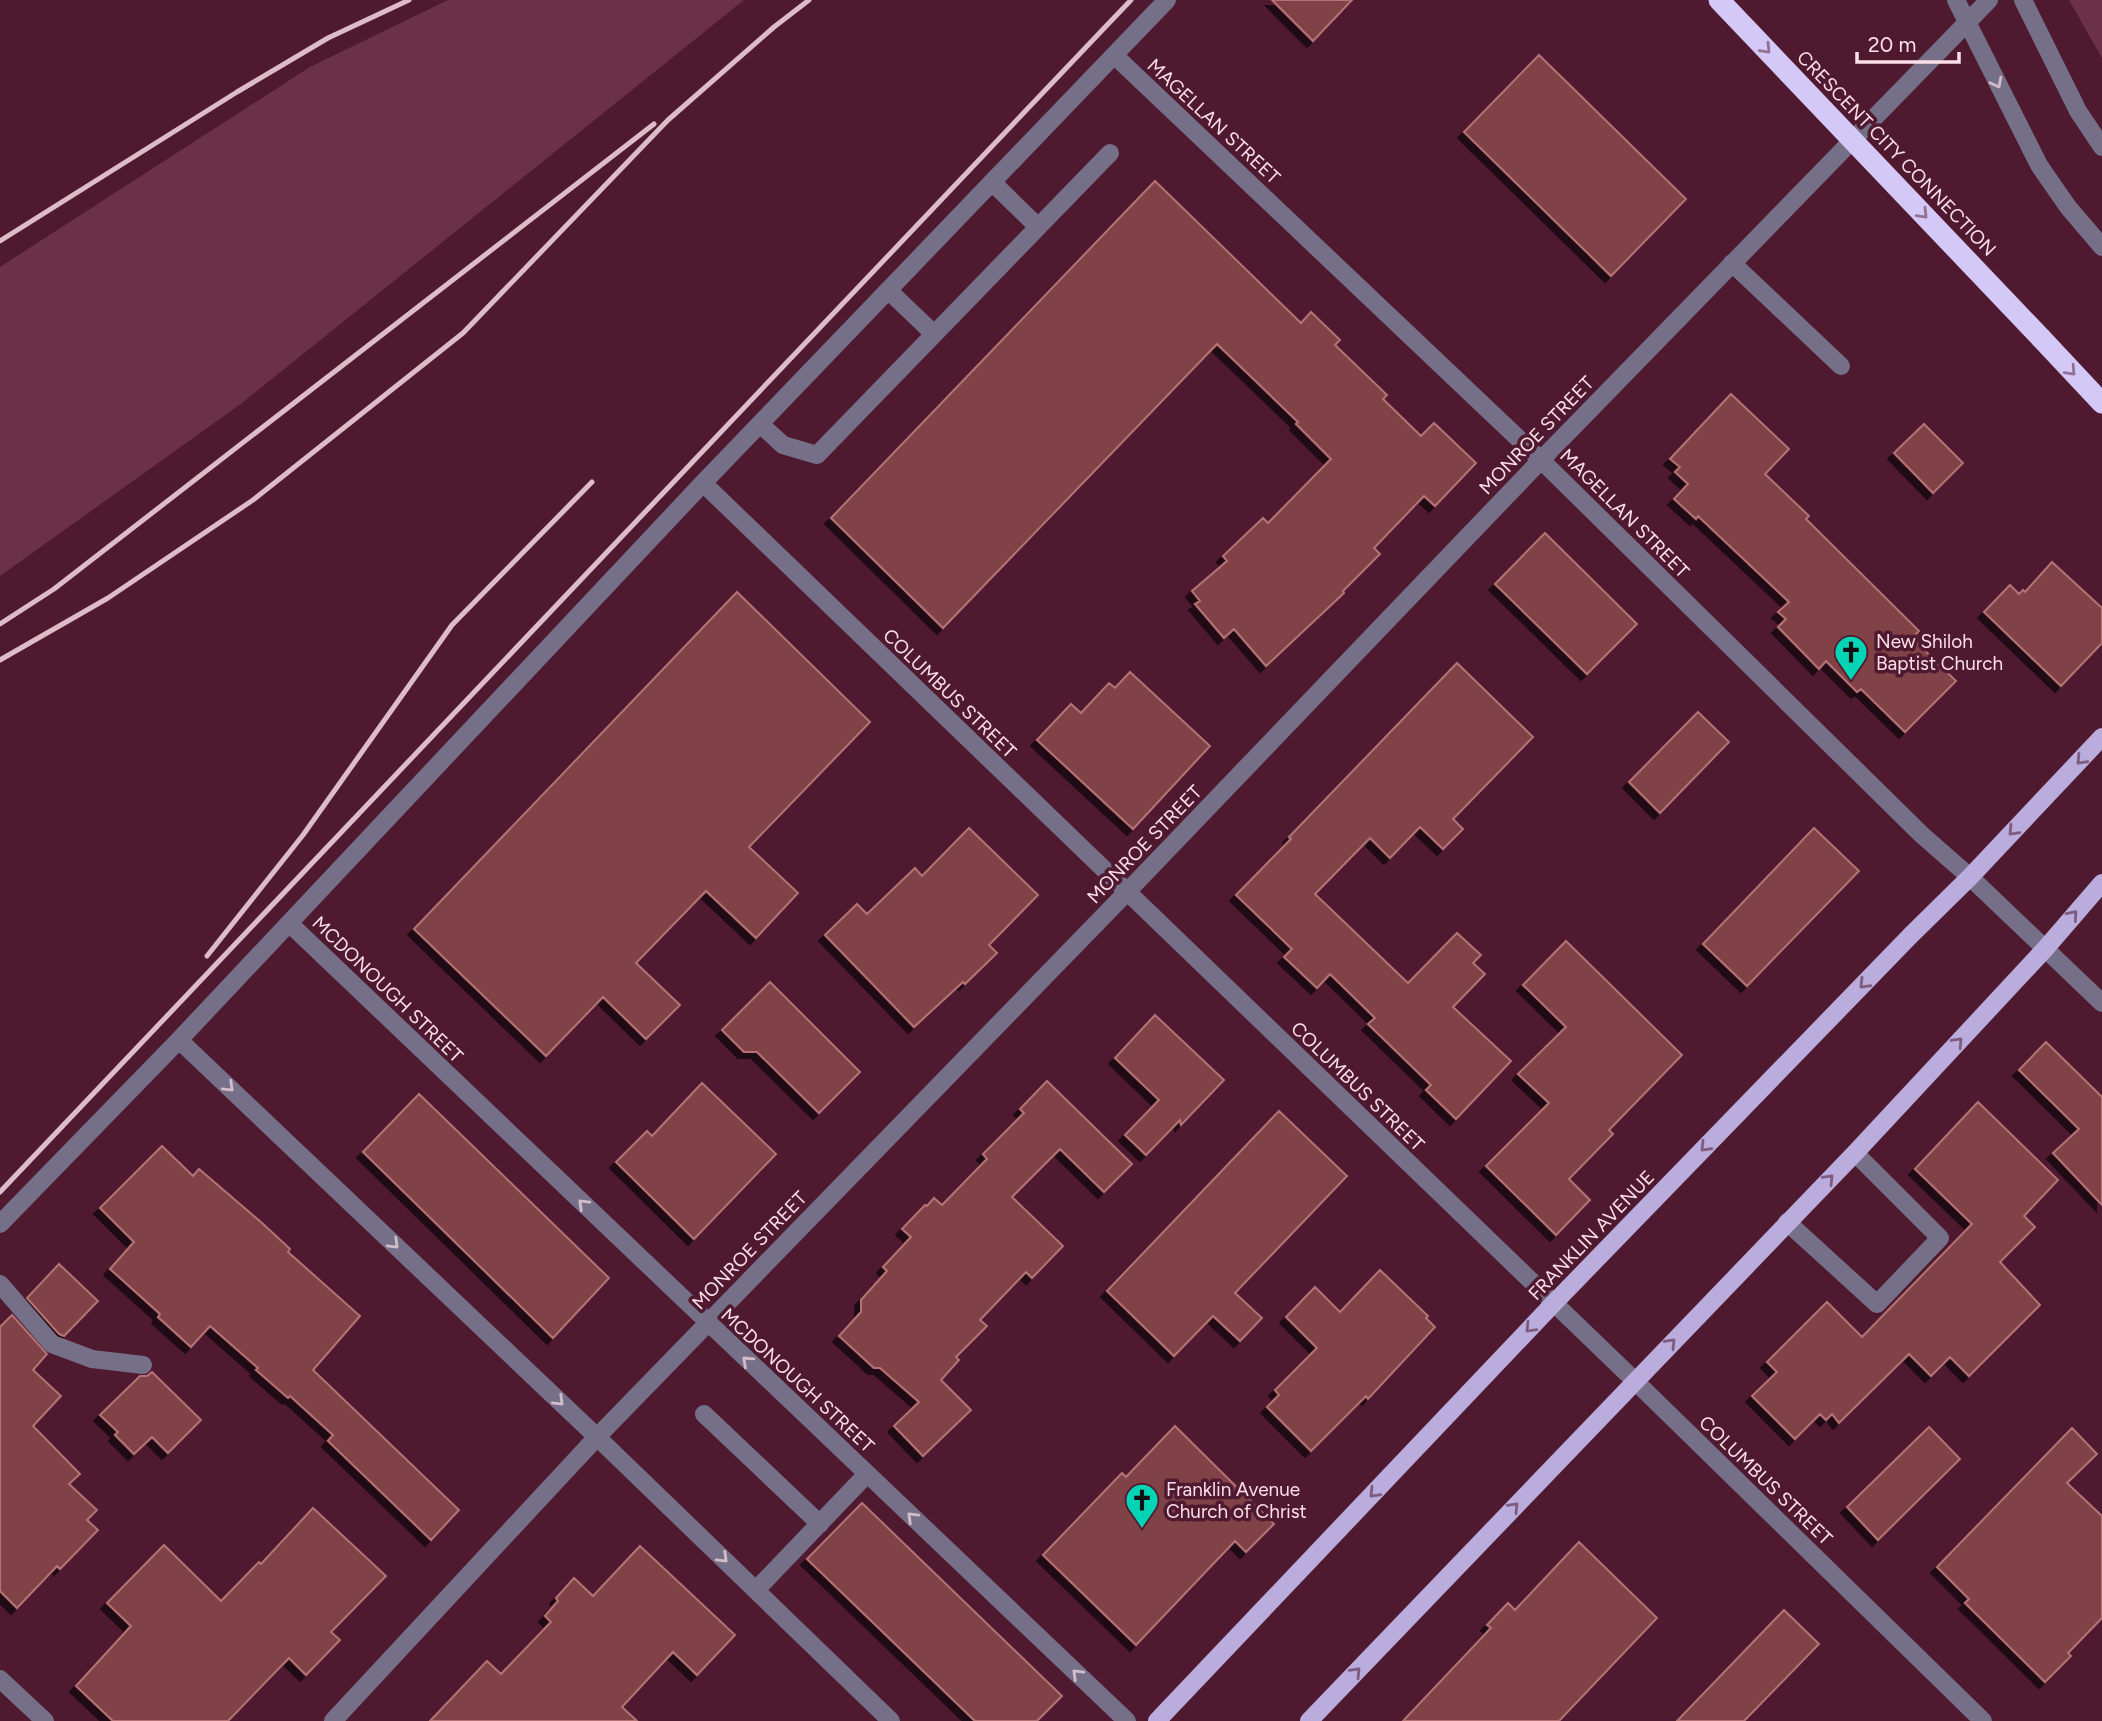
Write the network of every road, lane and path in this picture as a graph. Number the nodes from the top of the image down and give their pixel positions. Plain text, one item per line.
1 (1167, 0) edge
2 (1719, 0) edge
3 (1956, 0) edge
4 (1989, 0) edge
5 (2024, 0) edge
6 (1967, 22) junction
7 (1114, 55) junction
8 (2102, 147) edge
9 (1110, 153) dead end
10 (992, 182) junction
11 (1038, 227) junction
12 (2102, 247) edge
13 (1732, 263) junction
14 (888, 290) junction
15 (934, 334) junction
16 (1841, 366) dead end
17 (2102, 403) edge
18 (760, 424) junction
19 (1541, 460) junction
20 (703, 483) junction
21 (2102, 737) edge
22 (1970, 877) junction
23 (2102, 883) edge
24 (1126, 893) junction
25 (290, 924) junction
26 (2045, 948) junction
27 (2102, 1003) edge
28 (179, 1040) junction
29 (1854, 1153) junction
30 (1787, 1222) junction
31 (0, 1224) edge
32 (0, 1284) edge
33 (1554, 1303) junction
34 (707, 1323) junction
35 (143, 1365) dead end
36 (1635, 1381) junction
37 (705, 1414) dead end
38 (597, 1437) junction
39 (867, 1474) junction
40 (820, 1524) junction
41 (756, 1590) junction
42 (0, 1679) edge
43 (45, 1721) edge
44 (333, 1721) edge
45 (891, 1721) edge
46 (1127, 1721) edge
47 (1157, 1721) edge
48 (1309, 1721) edge
49 (1983, 1721) edge

1 - 7 street
2 -> 17 highway, CRESCENT CITY CONNECTION, bridge
3 - 6 street
4 - 6 street, MONROE STREET
5 - 8 street
6 -> 12 street
6 - 13 street, MONROE STREET
7 - 10 street
7 - 19 street, MAGELLAN STREET
9 - 11 street
10 - 11 street
10 - 14 street
11 - 15 street
13 - 16 street
13 - 19 street, MONROE STREET
14 - 15 street
14 - 18 street
15 - 18 street
18 - 20 street
19 - 22 street, MAGELLAN STREET
19 - 24 street, MONROE STREET
20 - 24 street, COLUMBUS STREET
20 - 25 street
21 -> 22 main road, FRANKLIN AVENUE
22 - 26 street, MAGELLAN STREET
22 -> 33 main road, FRANKLIN AVENUE
26 -> 23 main road
24 - 33 street, COLUMBUS STREET
24 - 34 street, MONROE STREET
25 - 28 street
34 -> 25 street, MCDONOUGH STREET
26 - 27 street, MAGELLAN STREET
29 -> 26 main road
28 - 31 street
28 -> 38 street
30 -> 29 main road
29 - 30 street
36 -> 30 main road
32 - 35 street
33 - 36 street, COLUMBUS STREET
33 -> 47 main road, FRANKLIN AVENUE
34 - 38 street, MONROE STREET
39 -> 34 street, MCDONOUGH STREET
48 -> 36 main road
36 - 49 street, COLUMBUS STREET
37 - 40 street
38 -> 41 street
38 - 44 street, MONROE STREET
39 - 40 street
46 -> 39 street, MCDONOUGH STREET
40 - 41 street
41 - 45 street
42 - 43 street

